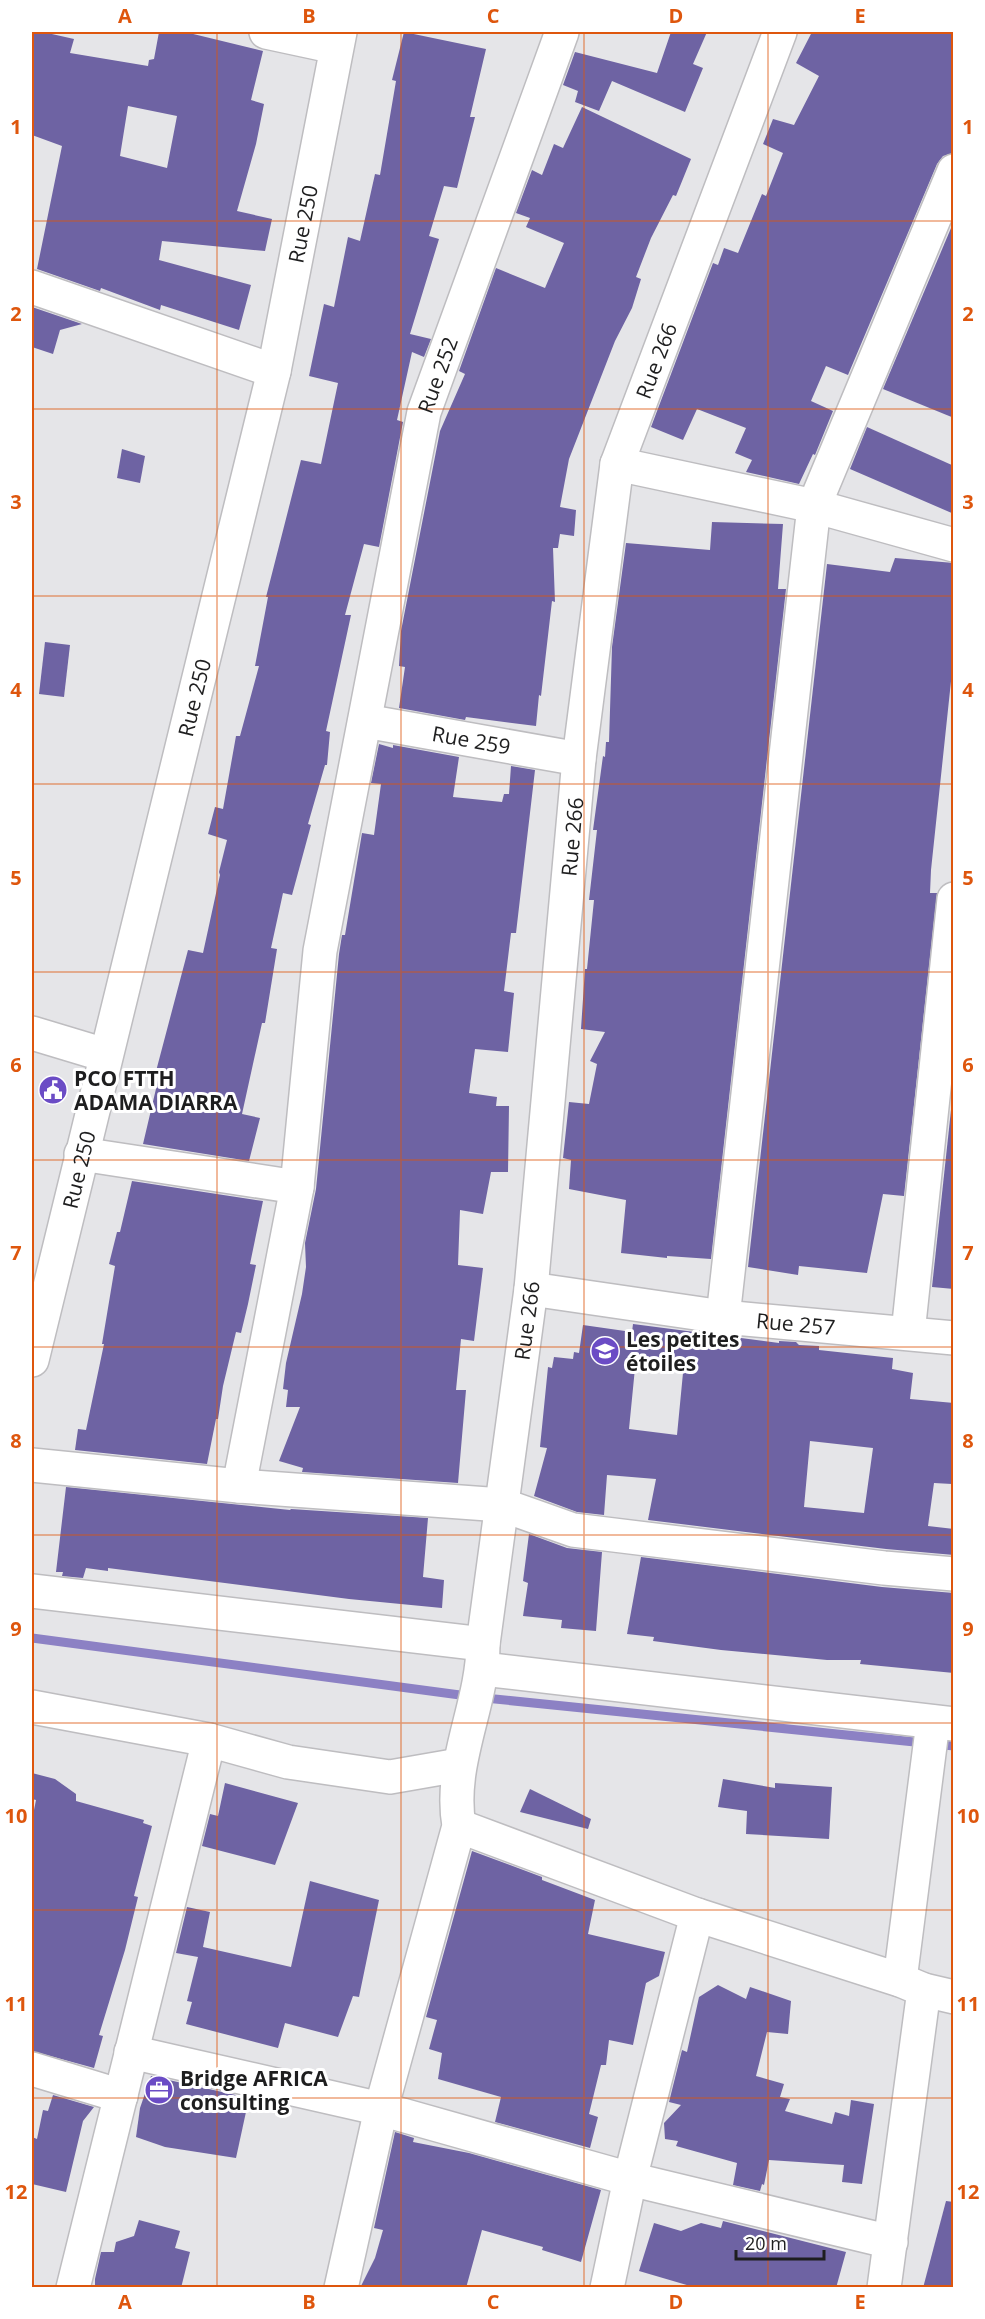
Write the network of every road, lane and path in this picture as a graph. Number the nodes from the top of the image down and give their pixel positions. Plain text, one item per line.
1 (266, 32) edge
2 (780, 32) edge
3 (560, 37) edge
4 (338, 39) edge
5 (954, 171) edge
6 (32, 287) edge
7 (274, 371) junction
8 (617, 464) junction
9 (814, 506) junction
10 (954, 545) edge
11 (365, 721) junction
12 (579, 759) junction
13 (954, 898) edge
14 (32, 1033) edge
15 (105, 1055) junction
16 (81, 1154) junction
17 (297, 1187) junction
18 (531, 1289) junction
19 (723, 1317) junction
20 (908, 1333) junction
21 (954, 1338) edge
22 (32, 1360) edge
23 (32, 1465) edge
24 (240, 1486) junction
25 (502, 1506) junction
26 (954, 1575) edge
27 (32, 1591) edge
28 (483, 1657) junction
29 (32, 1707) edge
30 (943, 1723) edge
31 (209, 1740) junction
32 (459, 1765) junction
33 (459, 1826) junction
34 (697, 1915) junction
35 (926, 1989) edge
36 (131, 2052) junction
37 (32, 2069) edge
38 (121, 2096) junction
39 (381, 2109) junction
40 (630, 2179) junction
41 (891, 2242) junction
42 (73, 2288) edge
43 (341, 2288) edge
44 (607, 2288) edge
45 (884, 2288) edge

1 - 4 street
2 - 8 street, Rue 266
3 - 11 street, Rue 252
4 - 7 street, Rue 250
5 - 9 street
6 - 7 street
7 - 15 street, Rue 250
8 - 9 street
8 - 12 street, Rue 266
9 - 10 street
9 - 19 street
11 - 12 street, Rue 259
11 - 17 street, Rue 252
12 - 18 street, Rue 266
13 - 20 street
14 - 15 street
15 - 16 street, Rue 250
16 - 17 street
16 - 22 street, Rue 250
17 - 24 street, Rue 252
18 - 19 street, Rue 257
18 - 25 street, Rue 266
19 - 20 street, Rue 257
20 - 21 street, Rue 257
23 - 24 street
24 - 25 street
25 - 26 street
25 - 28 street, Rue 266
27 - 28 street
28 - 30 street
28 - 32 street, Rue 266
29 - 31 street
30 - 35 street
31 - 32 street
31 - 36 street
32 - 33 street, Rue 266
33 - 34 street
33 - 39 street
34 - 35 street
34 - 40 street
35 - 41 street
36 - 38 street
36 - 39 street
37 - 38 street
38 - 42 street
39 - 40 street
39 - 43 street
40 - 41 street
40 - 44 street
41 - 45 street

